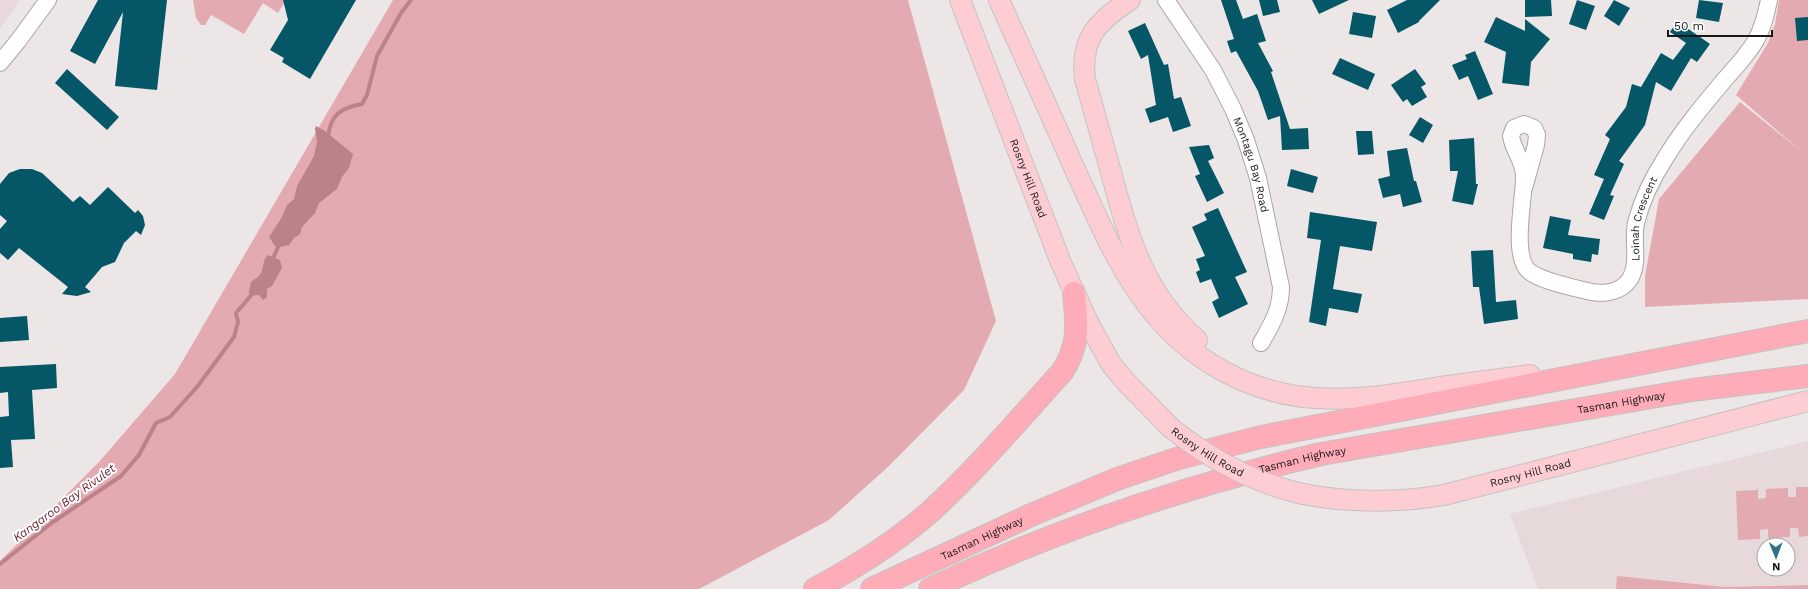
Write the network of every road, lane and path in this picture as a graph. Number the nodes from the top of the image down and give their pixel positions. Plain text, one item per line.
1 (48, 0) edge
2 (960, 0) edge
3 (999, 0) edge
4 (1130, 0) edge
5 (1166, 0) edge
6 (1769, 0) edge
7 (0, 63) edge
8 (1524, 188) dead end
9 (1074, 293) junction
10 (1808, 331) edge
11 (1261, 343) dead end
12 (1808, 365) edge
13 (1605, 371) junction
14 (1808, 376) edge
15 (1692, 390) junction
16 (1329, 398) junction
17 (1808, 402) edge
18 (816, 589) edge
19 (872, 589) edge
20 (930, 589) edge

1 - 7 street
2 - 9 main road, Rosny Hill Road
3 - 16 main road
4 - 16 main road
5 - 11 street, Montagu Bay Road
6 - 8 street, Loinah Crescent
9 - 17 main road, Rosny Hill Road, bridge
9 - 18 highway
10 - 13 highway, Tasman Highway
12 - 15 highway, Tasman Highway
13 - 16 main road, Tasman Highway
13 - 19 highway, Tasman Highway
14 - 15 highway, Tasman Highway
15 - 20 highway, Tasman Highway

